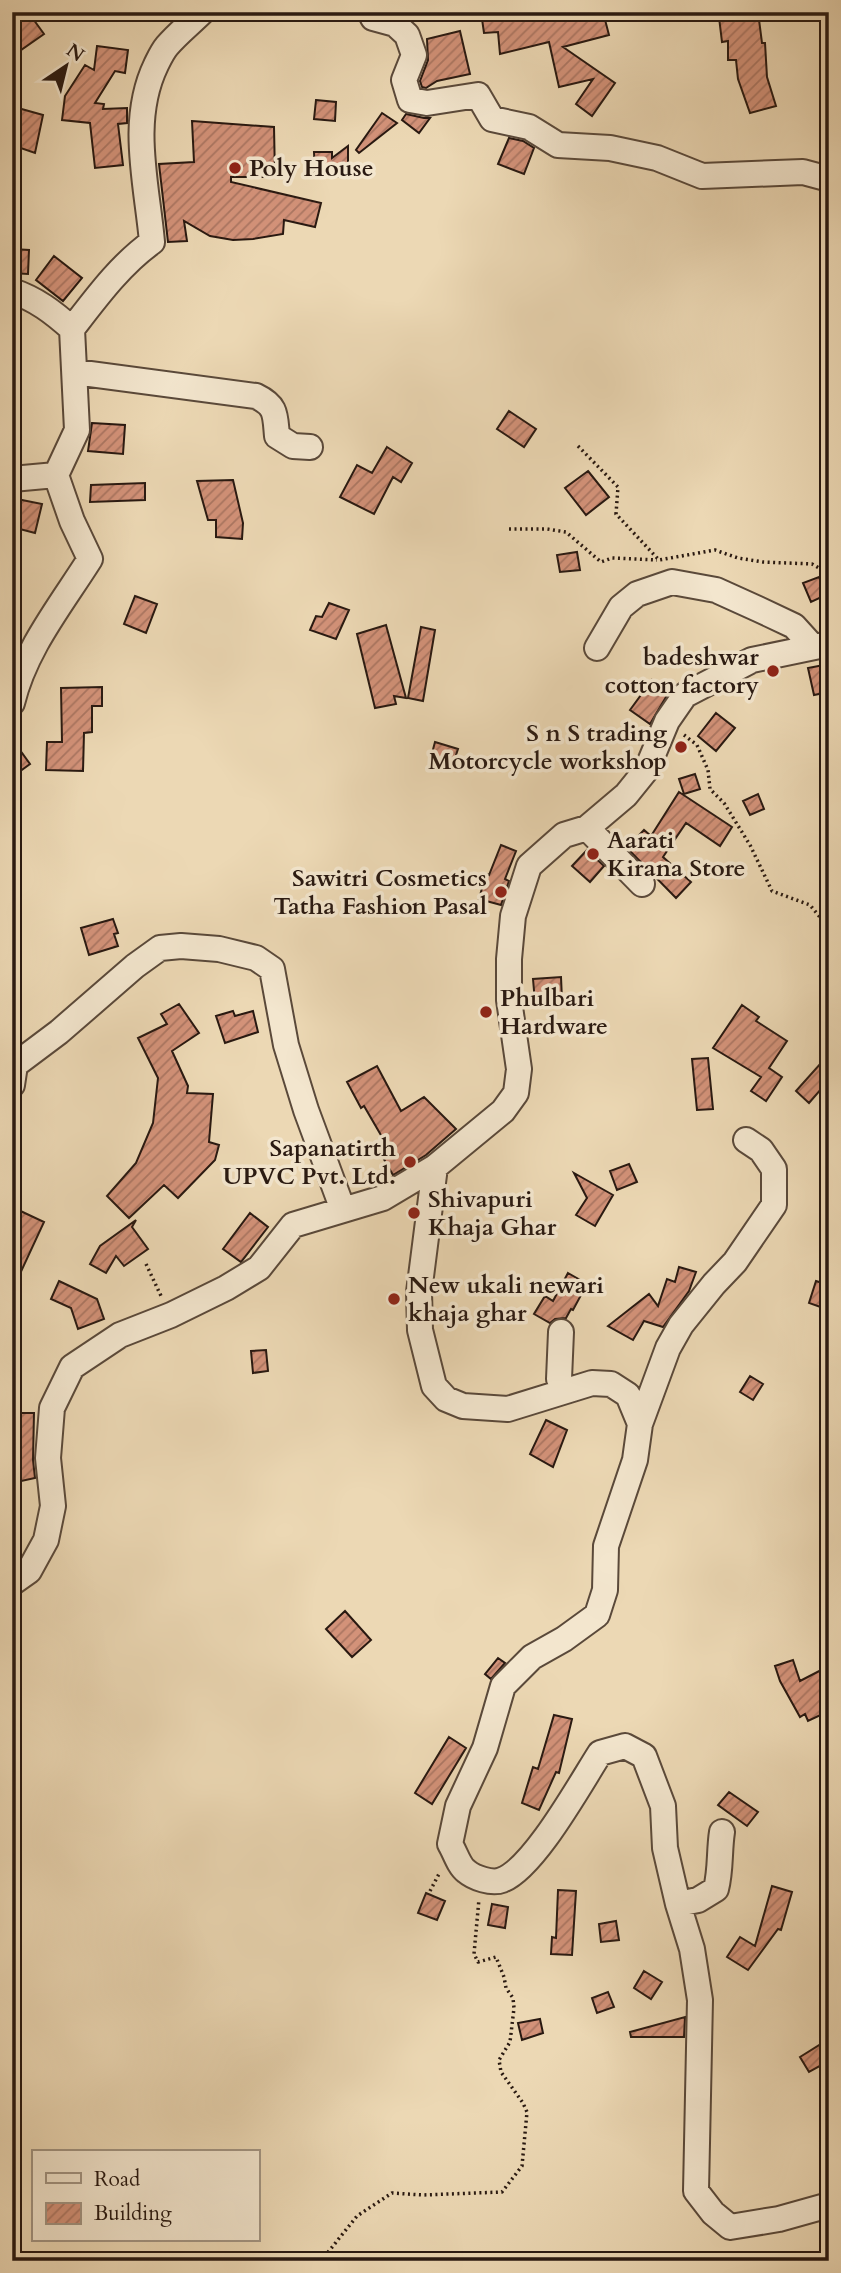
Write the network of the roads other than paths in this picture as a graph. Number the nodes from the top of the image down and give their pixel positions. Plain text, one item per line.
1 (202, 12) edge
2 (370, 12) edge
3 (829, 179) edge
4 (12, 291) edge
5 (72, 329) junction
6 (75, 372) junction
7 (310, 447) dead end
8 (56, 475) junction
9 (12, 479) edge
10 (821, 645) edge
11 (597, 648) dead end
12 (12, 703) edge
13 (587, 828) junction
14 (642, 884) dead end
15 (12, 1085) edge
16 (746, 1140) dead end
17 (435, 1167) junction
18 (344, 1210) junction
19 (561, 1332) dead end
20 (565, 1391) junction
21 (640, 1424) junction
22 (12, 1583) edge
23 (722, 1832) dead end
24 (678, 1903) junction
25 (829, 2205) edge

1 - 5 street
2 - 3 street
4 - 5 street
5 - 6 street
6 - 7 street
6 - 8 street
8 - 9 street
8 - 12 street
10 - 11 street
10 - 13 street
13 - 14 street
13 - 17 street
15 - 18 street
16 - 21 street
17 - 18 street
17 - 20 street
18 - 22 street
19 - 20 street
20 - 21 street
21 - 24 street
23 - 24 street
24 - 25 street

